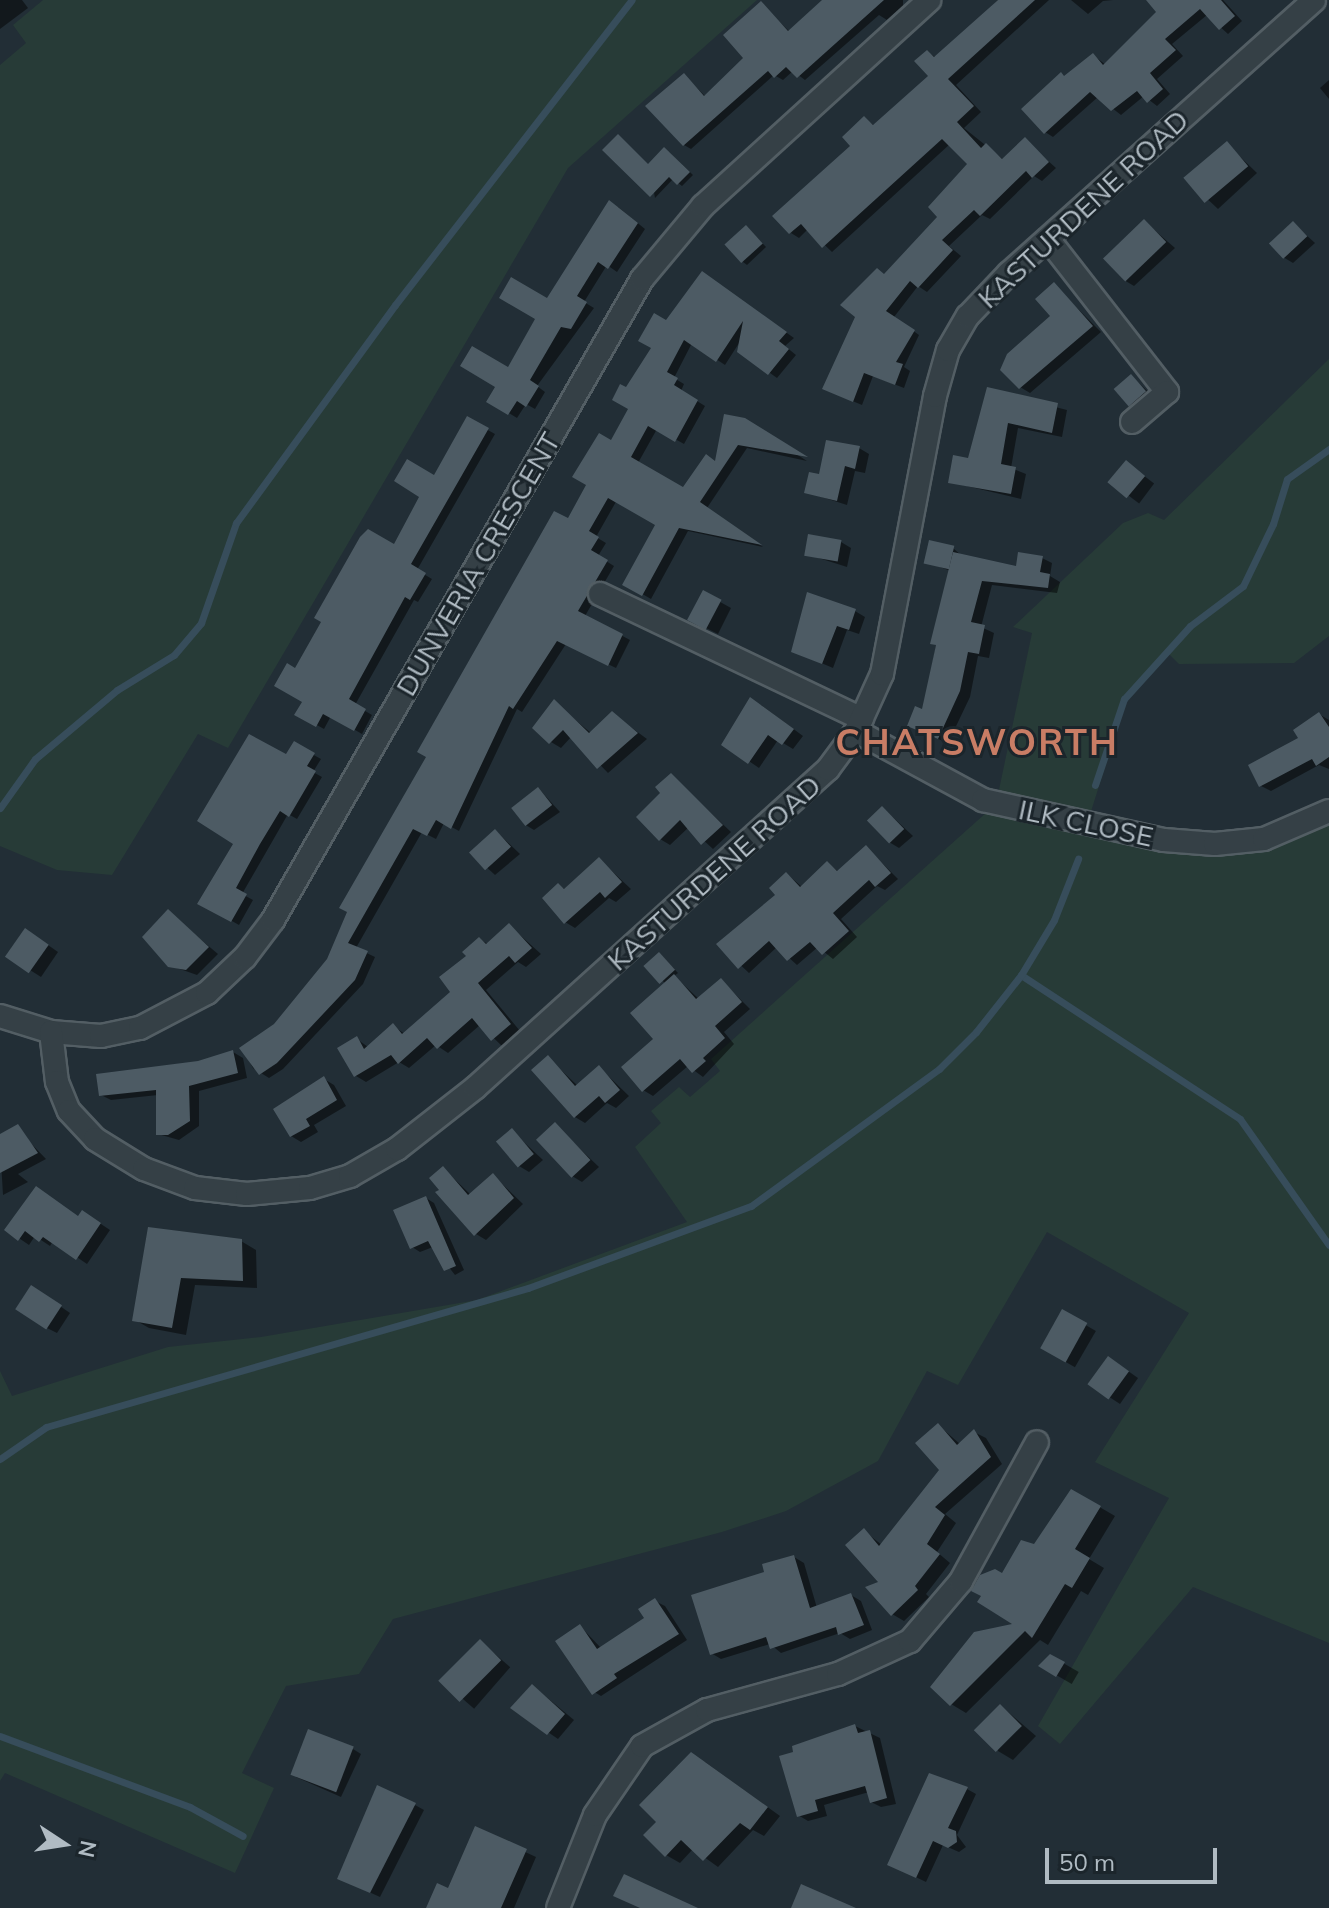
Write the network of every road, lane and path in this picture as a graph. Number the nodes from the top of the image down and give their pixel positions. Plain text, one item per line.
1 (929, 0) edge
2 (1314, 0) edge
3 (1048, 239) junction
4 (1132, 422) dead end
5 (600, 594) dead end
6 (859, 725) junction
7 (1329, 811) edge
8 (0, 1016) edge
9 (51, 1032) junction
10 (1037, 1442) dead end
11 (558, 1908) edge

1 - 9 street, DUNVERIA CRESCENT
2 - 3 street, KASTURDENE ROAD
3 - 4 street
3 - 6 street, KASTURDENE ROAD
5 - 6 street, ILK CLOSE
6 - 7 street, ILK CLOSE
6 - 9 street, KASTURDENE ROAD
8 - 9 street, DUNVERIA CRESCENT
10 - 11 street

